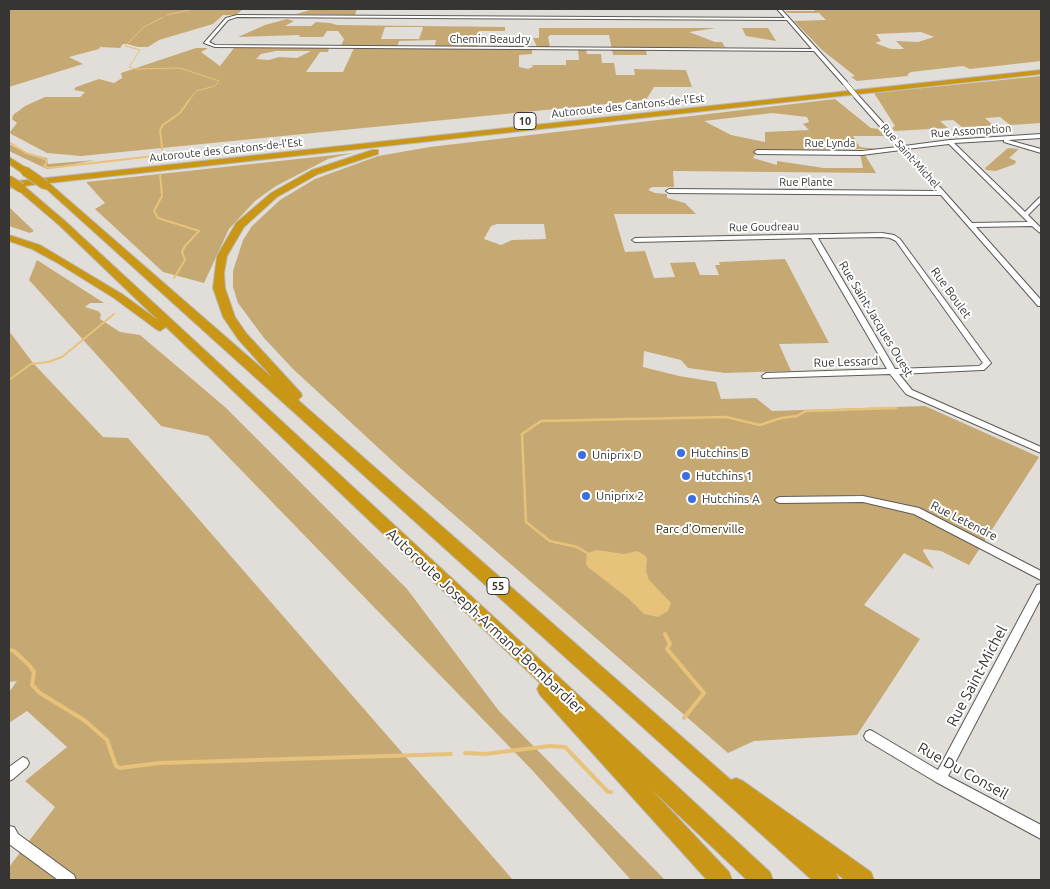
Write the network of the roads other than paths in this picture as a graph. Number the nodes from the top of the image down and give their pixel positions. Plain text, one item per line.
1 (779, 9) edge
2 (234, 16) joint
3 (788, 19) junction
4 (815, 50) junction
5 (1041, 65) edge
6 (1041, 72) edge
7 (856, 96) joint
8 (474, 134) junction
9 (1041, 136) edge
10 (999, 138) junction
11 (950, 142) junction
12 (902, 148) junction
13 (1041, 150) edge
14 (757, 152) dead end
15 (9, 160) edge
16 (9, 178) edge
17 (9, 185) edge
18 (669, 191) dead end
19 (942, 192) junction
20 (1041, 199) edge
21 (1025, 215) junction
22 (972, 225) junction
23 (1038, 227) edge
24 (813, 236) junction
25 (892, 236) joint
26 (9, 238) edge
27 (635, 240) dead end
28 (1041, 304) edge
29 (207, 361) junction
30 (986, 366) joint
31 (893, 372) junction
32 (766, 376) dead end
33 (332, 438) junction
34 (1041, 450) edge
35 (780, 500) dead end
36 (1041, 576) edge
37 (1041, 588) edge
38 (478, 615) junction
39 (664, 734) junction
40 (870, 736) dead end
41 (23, 763) dead end
42 (9, 775) edge
43 (940, 778) junction
44 (1041, 832) edge
45 (10, 838) edge
46 (69, 880) edge
47 (721, 880) edge
48 (762, 880) edge
49 (828, 880) edge
50 (863, 880) edge

1 - 3 street, Rue Saint-Michel
2 - 3 street
2 - 4 street, Chemin Beaudry
3 - 4 street, Rue Saint-Michel
4 - 7 street, Rue Saint-Michel, bridge
5 - 16 highway, Autoroute des Cantons-de-l'Est / 10
6 - 8 highway, Autoroute des Cantons-de-l'Est / 10
7 - 12 street, Rue Saint-Michel
8 - 17 highway, Autoroute des Cantons-de-l'Est / 10
8 - 33 highway
9 - 10 street, Rue Assomption
10 - 11 street, Rue Assomption
10 - 13 street
11 - 12 street, Rue Assomption
11 - 21 street
12 - 14 street, Rue Lynda
12 - 19 street, Rue Saint-Michel
15 - 33 highway, bridge
16 - 29 highway, bridge
18 - 19 street, Rue Plante
19 - 22 street, Rue Saint-Michel
20 - 21 street
21 - 23 street
22 - 23 street
22 - 28 street, Rue Saint-Michel
24 - 25 street, Rue Goudreau
24 - 27 street, Rue Goudreau
24 - 31 street, Rue Saint-Jacques Ouest
25 - 30 street, Rue Boulet
26 - 29 highway
29 - 38 highway, Autoroute Joseph-Armand-Bombardier
30 - 31 street, Rue Lessard
31 - 32 street, Rue Lessard
31 - 34 street, Rue Saint-Jacques Ouest
33 - 39 highway, 55
35 - 36 street, Rue Letendre
37 - 43 street, Rue Saint-Michel
38 - 47 highway
38 - 48 highway, Autoroute Joseph-Armand-Bombardier
39 - 49 highway, 55
39 - 50 highway
40 - 43 street, Rue Du Conseil
41 - 42 street
43 - 44 street, Rue Du Conseil
45 - 46 street

